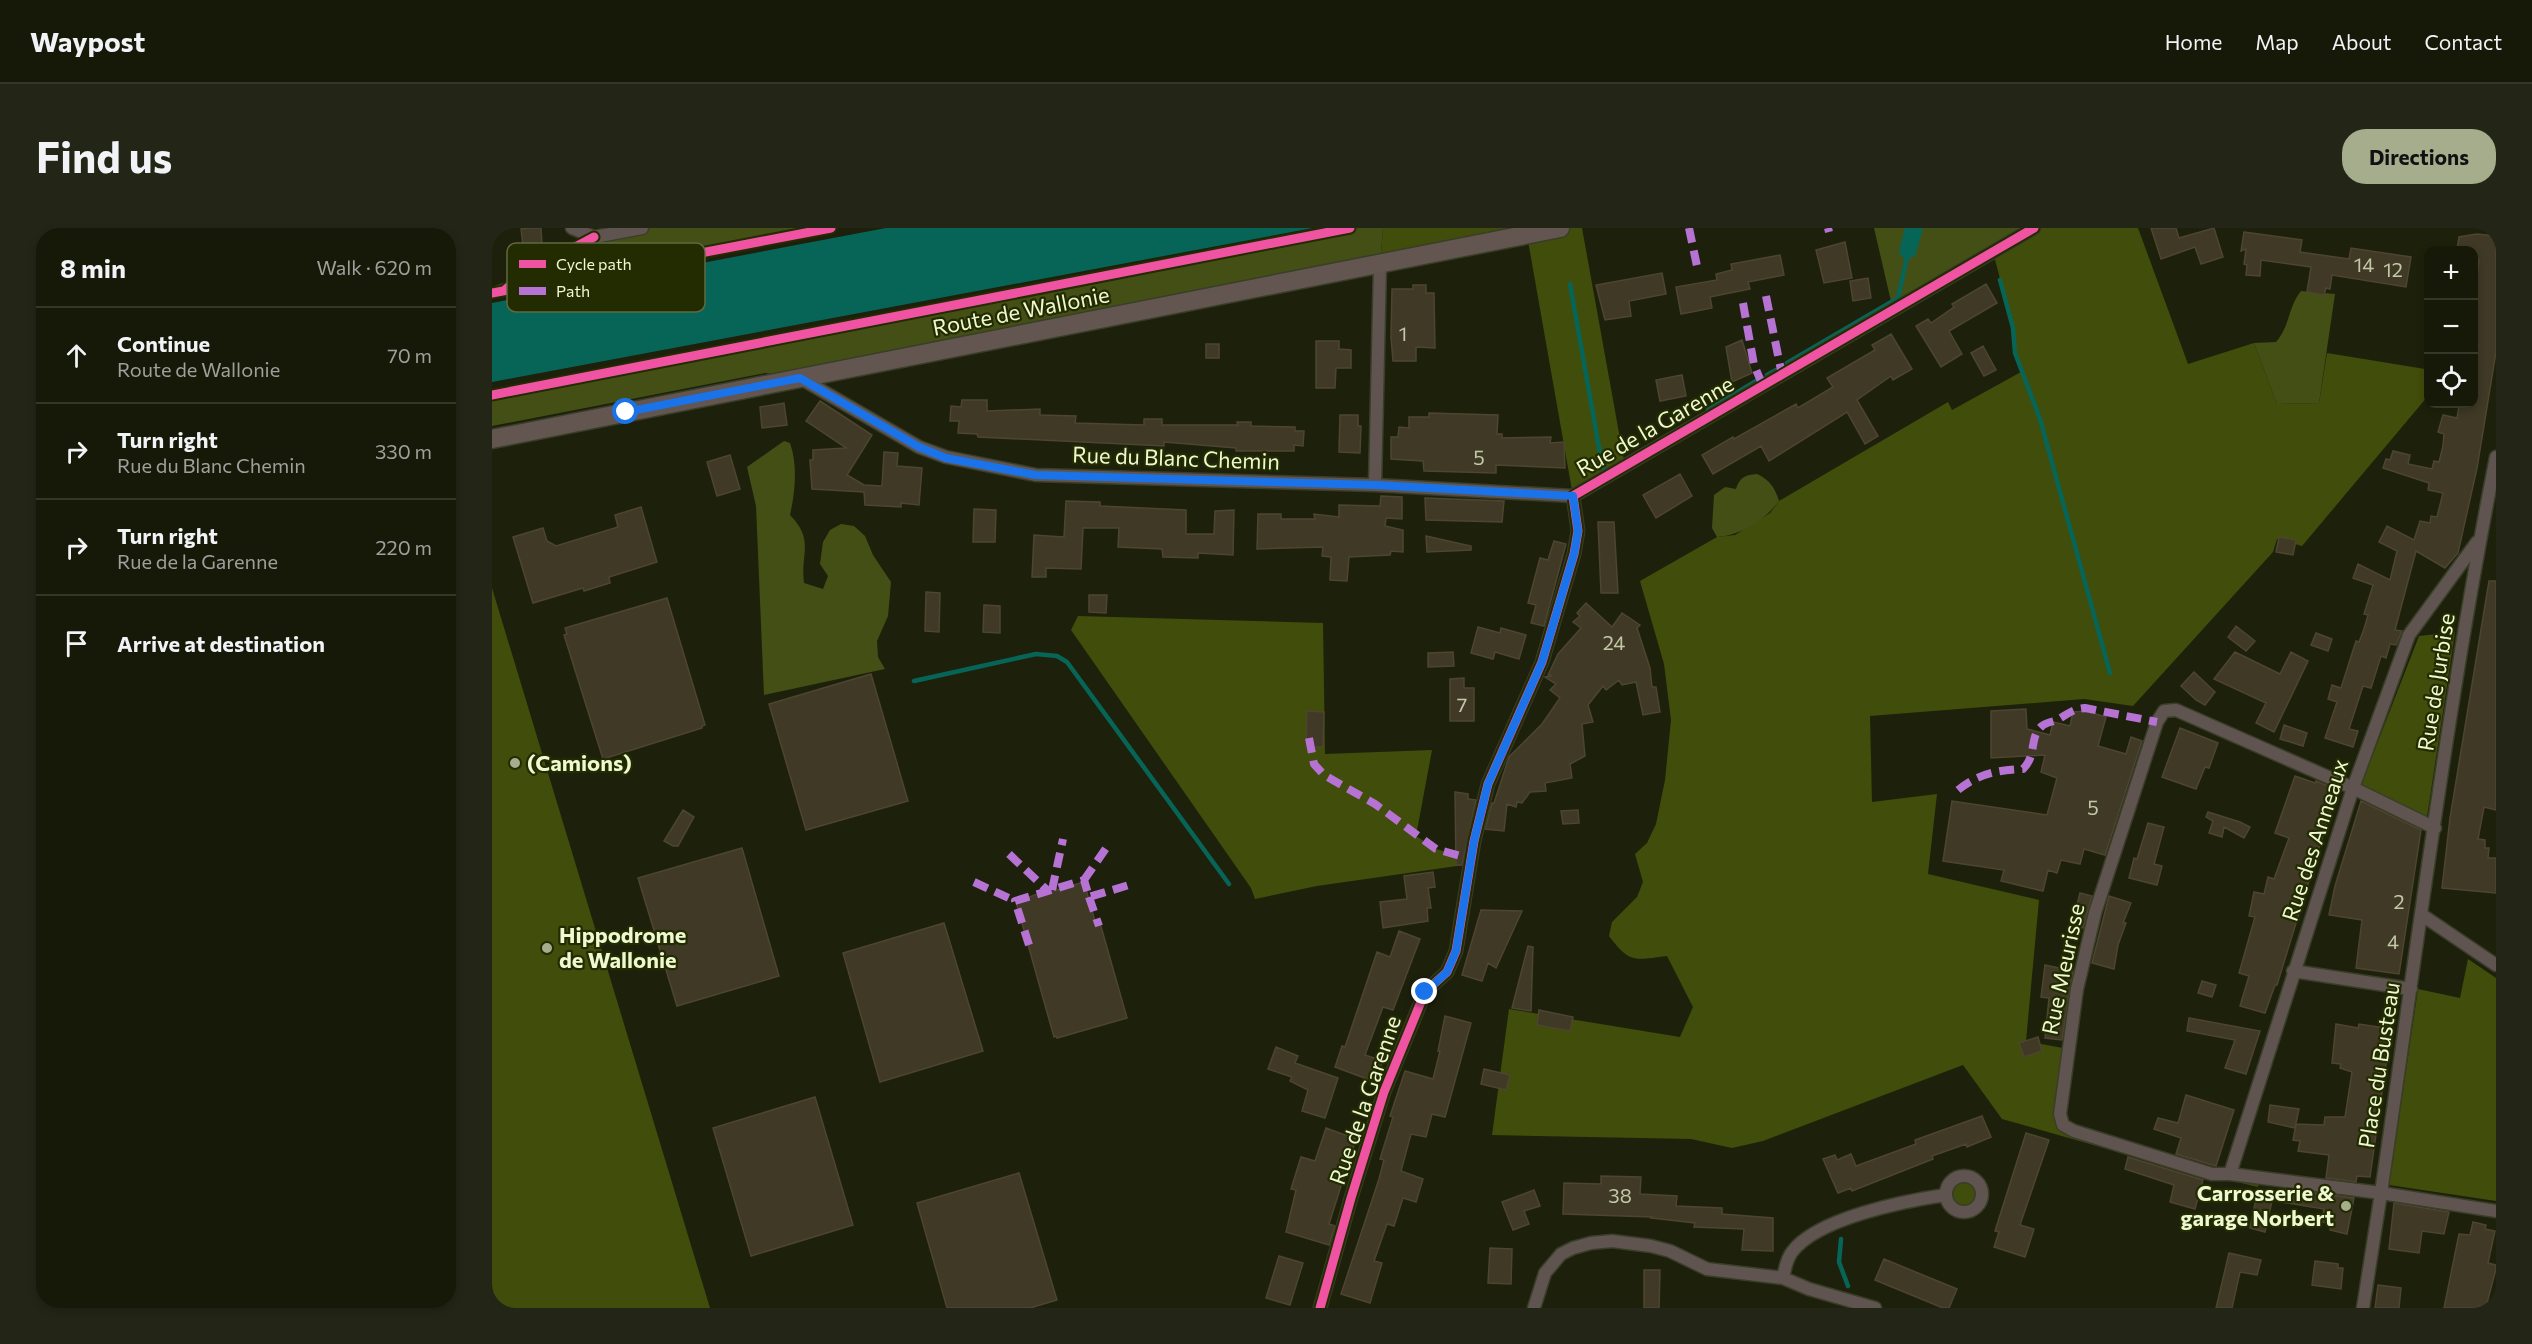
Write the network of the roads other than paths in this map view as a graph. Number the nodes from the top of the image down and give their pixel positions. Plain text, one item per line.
1 (573, 228) edge
2 (642, 228) edge
3 (1560, 228) edge
4 (2034, 228) edge
5 (1380, 265) junction
6 (800, 378) junction
7 (492, 439) edge
8 (2496, 457) edge
9 (1376, 485) junction
10 (1573, 496) junction
11 (2480, 539) junction
12 (2353, 789) junction
13 (2435, 828) junction
14 (2422, 915) junction
15 (2496, 965) edge
16 (2293, 971) junction
17 (2411, 989) junction
18 (2230, 1174) junction
19 (2381, 1193) junction
20 (1945, 1195) dead end
21 (2496, 1211) edge
22 (1783, 1278) junction
23 (1869, 1307) edge
24 (1320, 1308) edge
25 (1534, 1308) edge
26 (2363, 1308) edge

1 - 2 street
3 - 5 main road, Route de Wallonie
4 - 10 street, Rue de la Garenne
5 - 6 main road, Route de Wallonie
5 - 9 street
6 - 7 main road, Route de Wallonie
6 - 9 street, Rue du Blanc Chemin
8 - 11 street, Rue de Jurbise
9 - 10 street, Rue du Blanc Chemin
10 - 24 street, Rue de la Garenne
11 - 12 street, Rue des Anneaux
11 - 13 street, Rue de Jurbise
12 - 13 street
12 - 16 street, Rue des Anneaux
12 - 18 street, Rue Meurisse
13 - 14 street, Rue de Jurbise
14 - 15 street
14 - 17 street, Place du Busteau
16 - 17 street
16 - 18 street, Rue des Anneaux
17 - 19 street, Place du Busteau
18 - 19 street, Rue Meurisse
19 - 21 street
19 - 26 street, Place du Busteau
20 - 22 street
22 - 23 street
22 - 25 street

